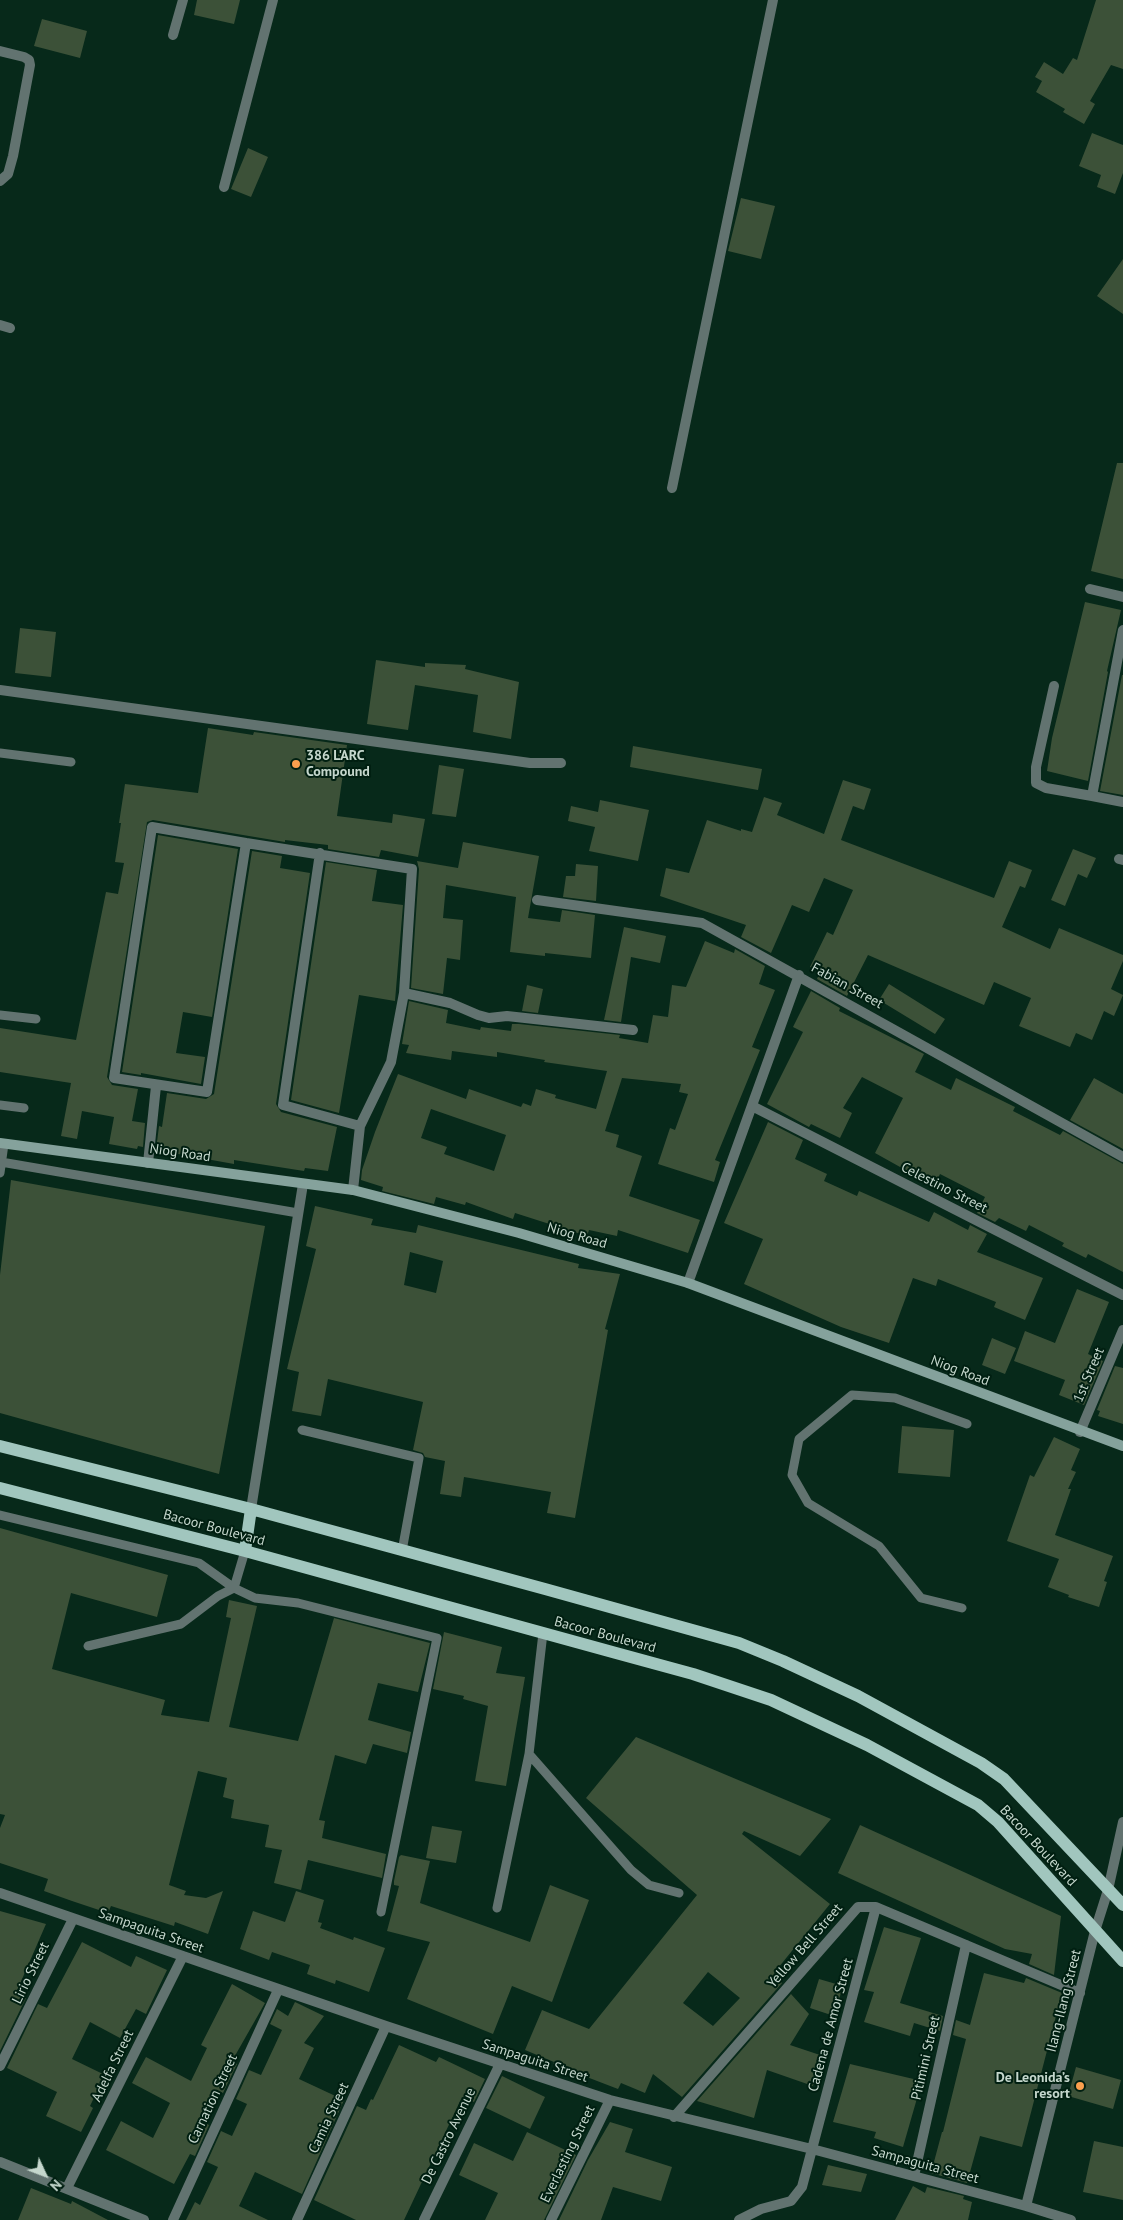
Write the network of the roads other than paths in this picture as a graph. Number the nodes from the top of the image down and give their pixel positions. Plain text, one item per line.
1 (183, 0) edge
2 (272, 0) edge
3 (773, 0) edge
4 (174, 35) dead end
5 (0, 51) edge
6 (0, 181) edge
7 (224, 187) dead end
8 (672, 488) dead end
9 (1090, 589) dead end
10 (1123, 597) edge
11 (1123, 630) edge
12 (1054, 686) dead end
13 (0, 690) edge
14 (0, 753) edge
15 (71, 762) dead end
16 (561, 763) dead end
17 (1092, 796) junction
18 (1123, 802) edge
19 (246, 843) junction
20 (320, 853) junction
21 (537, 900) dead end
22 (799, 975) junction
23 (404, 993) junction
24 (0, 1015) edge
25 (36, 1019) dead end
26 (633, 1030) dead end
27 (156, 1086) junction
28 (0, 1106) edge
29 (752, 1106) junction
30 (24, 1108) dead end
31 (360, 1126) junction
32 (2, 1144) edge
33 (1123, 1157) edge
34 (1, 1162) junction
35 (148, 1163) junction
36 (0, 1173) edge
37 (303, 1184) junction
38 (353, 1190) junction
39 (298, 1213) junction
40 (688, 1282) junction
41 (1123, 1295) edge
42 (1123, 1330) edge
43 (967, 1424) dead end
44 (302, 1430) dead end
45 (1080, 1432) junction
46 (0, 1446) edge
47 (1123, 1446) edge
48 (0, 1488) edge
49 (251, 1510) junction
50 (0, 1515) edge
51 (402, 1551) junction
52 (245, 1552) junction
53 (234, 1588) junction
54 (962, 1608) dead end
55 (543, 1633) junction
56 (88, 1646) dead end
57 (529, 1754) junction
58 (1123, 1822) edge
59 (1120, 1850) edge
60 (1108, 1890) junction
61 (0, 1893) edge
62 (680, 1893) dead end
63 (1123, 1905) edge
64 (876, 1907) junction
65 (497, 1908) dead end
66 (381, 1912) dead end
67 (73, 1919) junction
68 (1095, 1931) junction
69 (966, 1945) junction
70 (183, 1956) junction
71 (1123, 1961) edge
72 (278, 1990) junction
73 (1080, 1992) junction
74 (386, 2026) junction
75 (500, 2064) junction
76 (0, 2066) edge
77 (610, 2100) junction
78 (674, 2117) junction
79 (812, 2150) junction
80 (0, 2162) edge
81 (914, 2176) junction
82 (68, 2188) junction
83 (1026, 2206) junction
84 (144, 2220) edge
85 (173, 2220) edge
86 (297, 2220) edge
87 (424, 2220) edge
88 (551, 2220) edge
89 (739, 2220) edge
90 (1071, 2220) edge

1 - 4 street
2 - 7 street
3 - 8 street
5 - 6 street
9 - 10 street
11 - 17 street
12 - 17 street
13 - 16 street
14 - 15 lane
17 - 18 street
19 - 20 street
19 - 27 street
19 - 27 street
20 - 23 street
20 - 31 street
21 - 22 street, Fabian Street
22 - 29 street
22 - 33 street, Fabian Street
23 - 26 street
23 - 31 street
24 - 25 lane
27 - 35 street
28 - 30 lane
29 - 40 street
29 - 41 street, Celestino Street
31 - 38 street
32 - 34 lane
32 - 35 street, Niog Road
34 - 36 lane
34 - 39 lane
35 - 37 street, Niog Road
37 - 38 street, Niog Road
37 - 39 street
38 - 40 street, Niog Road
39 - 49 street
40 - 45 street, Niog Road
42 - 45 street, 1st Street
43 - 54 lane
44 - 51 lane
45 - 47 street, Niog Road
46 - 49 main road, Bacoor Boulevard
48 - 52 main road, Bacoor Boulevard
49 - 51 main road, Bacoor Boulevard
49 - 52 main road
50 - 53 lane
51 - 60 main road, Bacoor Boulevard
52 - 53 lane
52 - 55 main road, Bacoor Boulevard
53 - 56 lane
53 - 66 lane
55 - 57 lane
55 - 68 main road, Bacoor Boulevard
57 - 62 lane
57 - 65 lane
58 - 59 street, Ilang-Ilang Street
59 - 60 street, Ilang-Ilang Street
60 - 63 main road, Bacoor Boulevard
60 - 68 street, Ilang-Ilang Street
61 - 67 street, Sampaguita Street
64 - 69 street
64 - 78 street, Yellow Bell Street
64 - 79 street, Cadena de Amor Street
67 - 70 street, Sampaguita Street
67 - 76 street, Lirio Street
68 - 71 main road, Bacoor Boulevard
68 - 73 street, Ilang-Ilang Street
69 - 73 street
69 - 81 street, Pitimini Street
70 - 72 street, Sampaguita Street
70 - 82 street, Adelfa Street
72 - 74 street, Sampaguita Street
72 - 85 street, Carnation Street
73 - 83 street, Ilang-Ilang Street
74 - 75 street, Sampaguita Street
74 - 86 street, Camia Street
75 - 77 street, Sampaguita Street
75 - 87 street, De Castro Avenue
77 - 78 street, Sampaguita Street
77 - 88 street, Everlasting Street
78 - 79 street, Sampaguita Street
79 - 81 street, Sampaguita Street
79 - 89 street, Cadena de Amor Street
80 - 82 street
81 - 83 street, Sampaguita Street
82 - 84 street
83 - 90 street, Sampaguita Street

